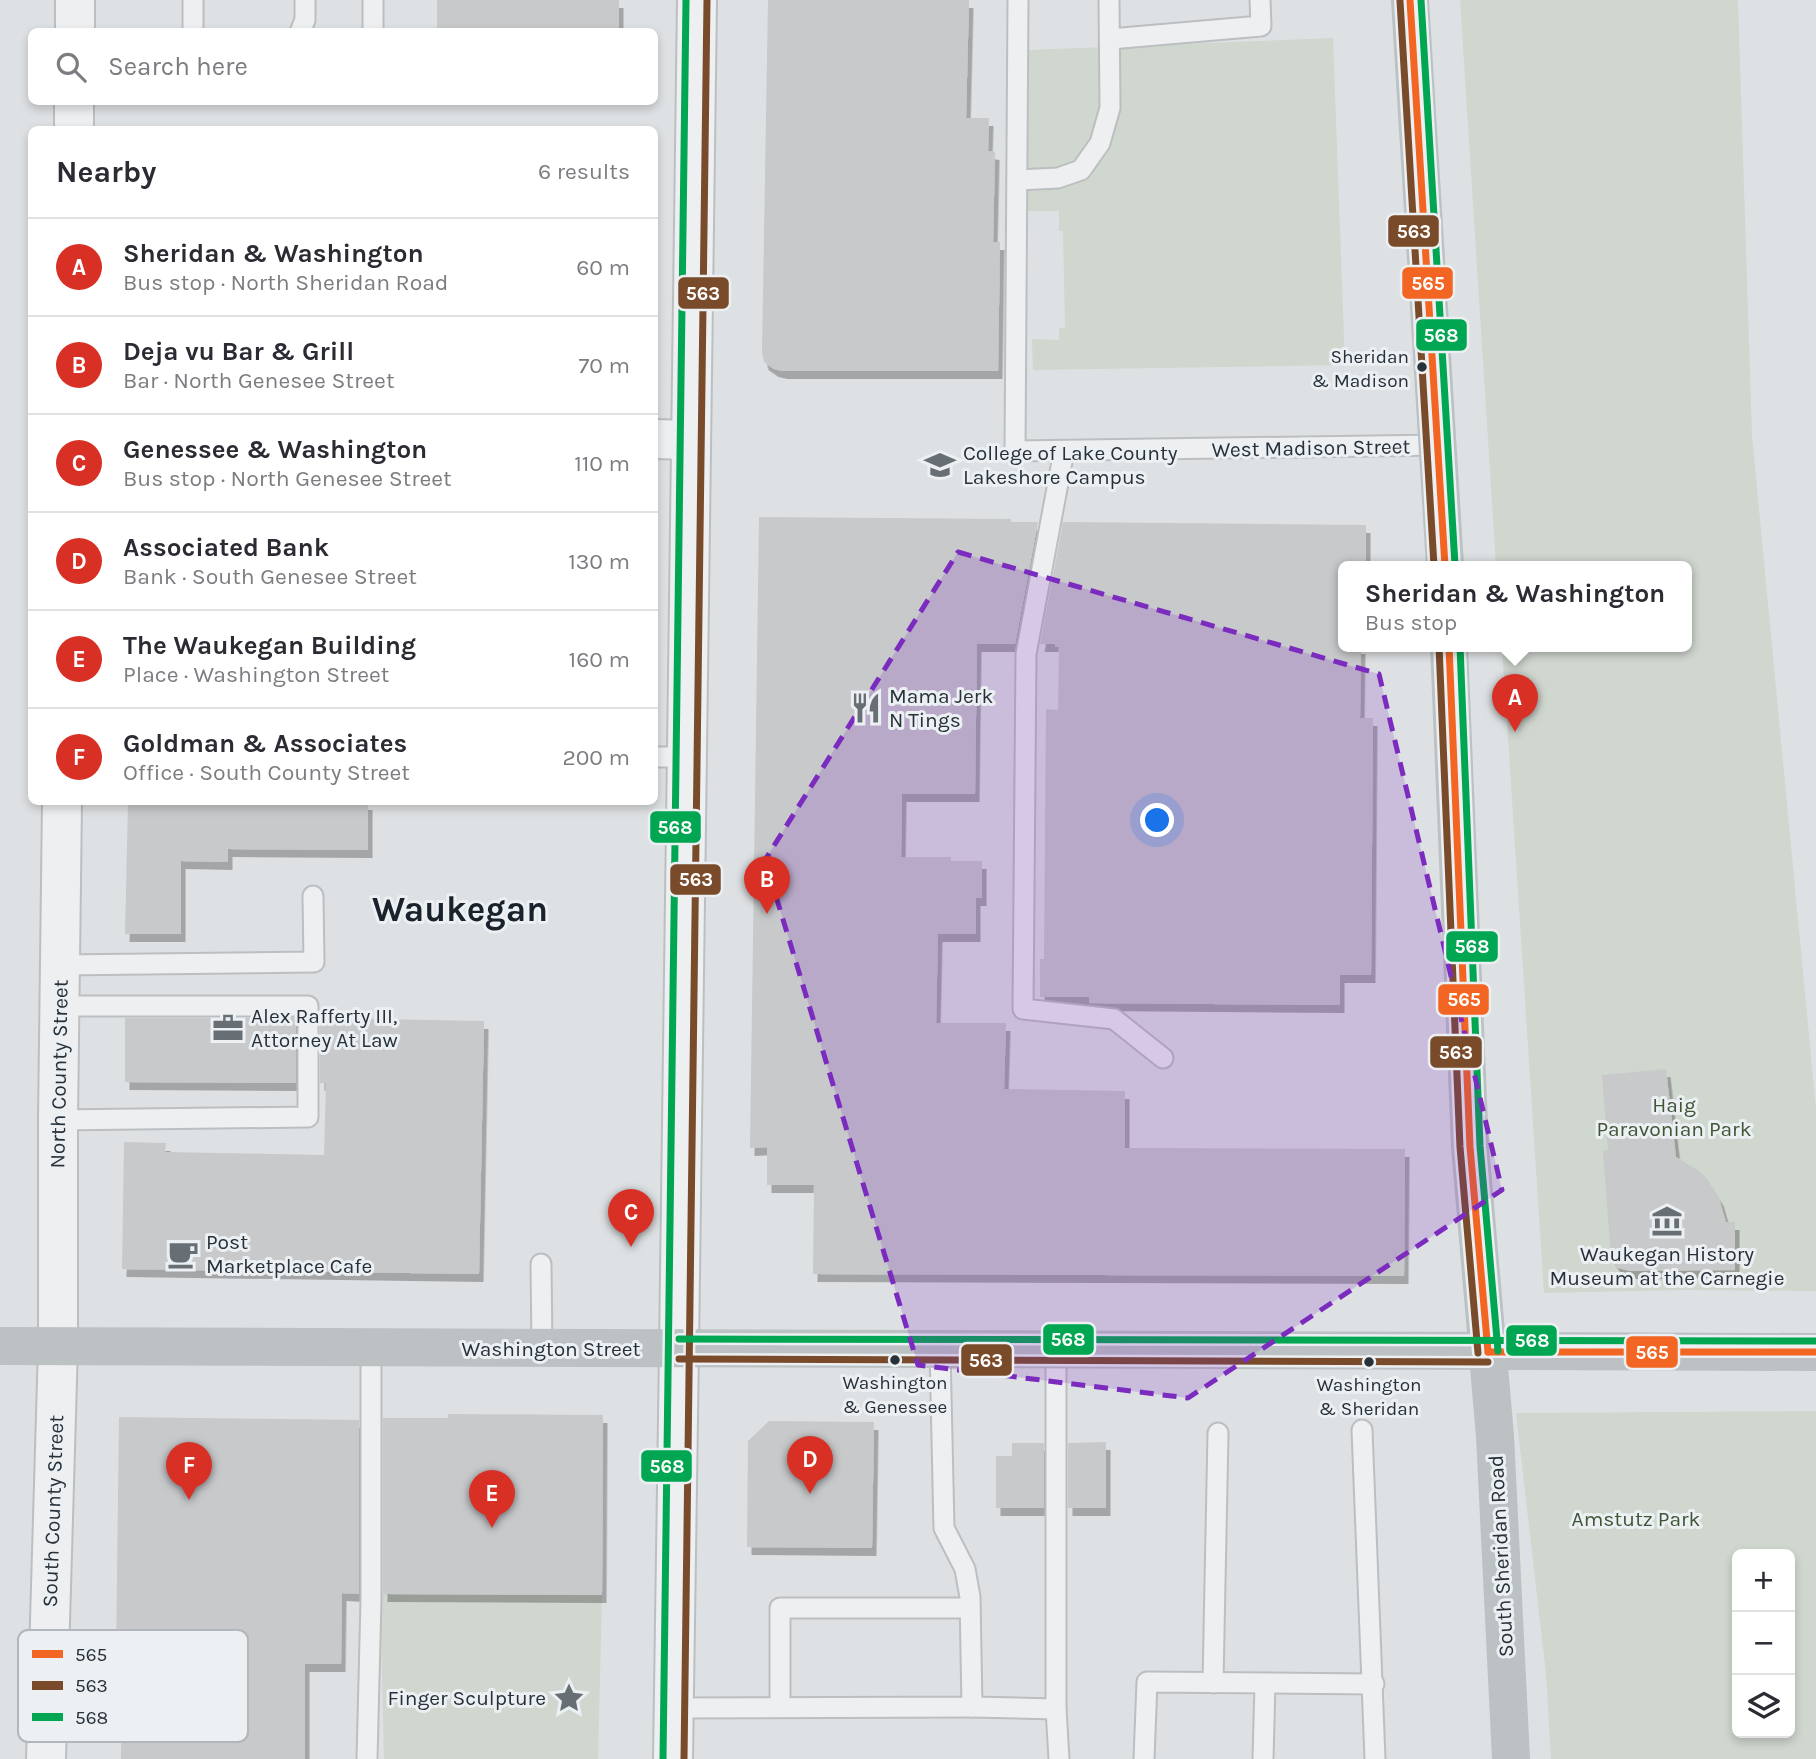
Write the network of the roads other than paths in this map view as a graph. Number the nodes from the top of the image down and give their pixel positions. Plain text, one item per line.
1 (75, 0) edge
2 (193, 0) edge
3 (305, 0) edge
4 (373, 0) edge
5 (697, 0) edge
6 (1018, 0) edge
7 (1109, 0) edge
8 (1260, 0) edge
9 (1410, 0) edge
10 (75, 28) edge
11 (193, 28) edge
12 (302, 28) edge
13 (373, 28) edge
14 (1110, 39) junction
15 (74, 105) edge
16 (74, 126) edge
17 (1017, 180) junction
18 (673, 440) edge
19 (1439, 445) junction
20 (1064, 451) junction
21 (1445, 561) edge
22 (1449, 652) edge
23 (670, 757) edge
24 (62, 805) edge
25 (313, 896) dead end
26 (60, 965) junction
27 (59, 1006) junction
28 (1163, 1058) dead end
29 (58, 1120) junction
30 (541, 1264) dead end
31 (0, 1346) edge
32 (58, 1346) junction
33 (370, 1348) junction
34 (542, 1348) junction
35 (679, 1349) junction
36 (940, 1350) junction
37 (1056, 1350) junction
38 (1488, 1352) junction
39 (1816, 1352) edge
40 (1362, 1430) dead end
41 (1218, 1433) dead end
42 (970, 1608) junction
43 (50, 1630) edge
44 (1213, 1683) junction
45 (1265, 1684) junction
46 (1374, 1684) junction
47 (780, 1707) junction
48 (972, 1707) junction
49 (674, 1708) junction
50 (1056, 1709) junction
51 (367, 1759) edge
52 (673, 1759) edge
53 (1059, 1759) edge
54 (1144, 1759) edge
55 (1263, 1759) edge
56 (1376, 1759) edge
57 (1511, 1759) edge

1 - 10 street
2 - 11 lane
3 - 12 lane
4 - 13 lane
5 - 18 street
6 - 17 lane
7 - 14 lane
8 - 14 lane
9 - 19 main road
14 - 17 lane
15 - 16 street
17 - 20 lane, West Madison Street
18 - 23 street
19 - 20 lane, West Madison Street
19 - 21 main road
20 - 28 lane
22 - 38 main road, South Sheridan Road
23 - 35 street
24 - 26 street, North County Street
25 - 26 lane
26 - 27 street, North County Street
27 - 29 street, North County Street
27 - 29 lane
29 - 32 street, North County Street
30 - 34 lane
31 - 32 main road, Washington Street
32 - 33 main road, Washington Street
32 - 43 street, South County Street
33 - 34 main road, Washington Street
33 - 51 lane
34 - 35 main road, Washington Street
35 - 36 main road, Washington Street
35 - 49 street
36 - 37 main road, Washington Street
36 - 42 lane
37 - 38 main road, Washington Street
37 - 50 lane
38 - 39 main road, Washington Street
38 - 57 main road, South Sheridan Road
40 - 46 lane
41 - 44 lane
42 - 47 lane
42 - 48 lane
44 - 45 lane
44 - 54 lane
45 - 46 lane
45 - 55 lane
46 - 56 lane
47 - 48 lane
47 - 49 lane
48 - 50 lane
49 - 52 street
50 - 53 lane

